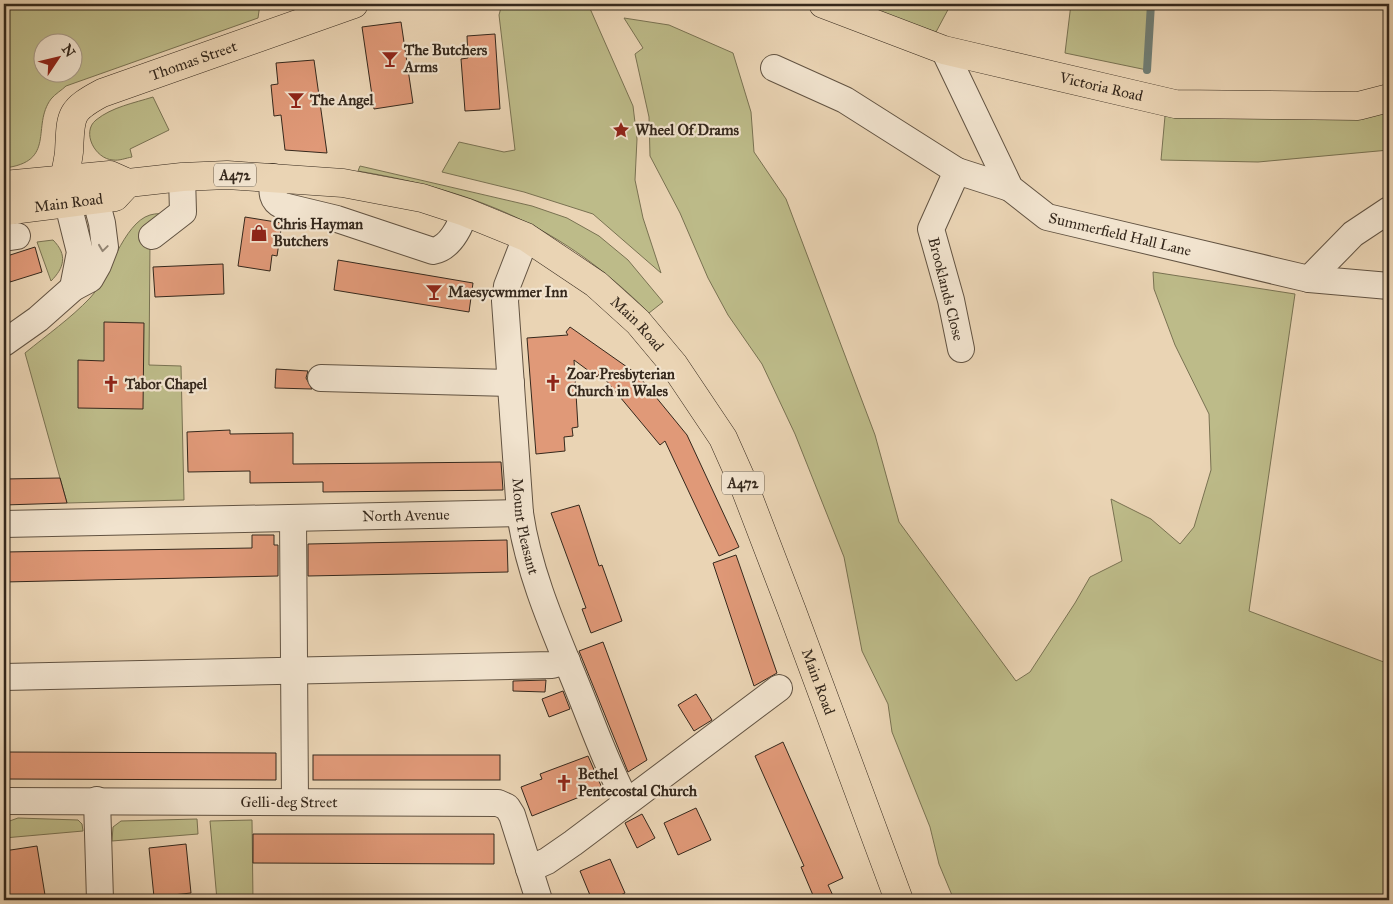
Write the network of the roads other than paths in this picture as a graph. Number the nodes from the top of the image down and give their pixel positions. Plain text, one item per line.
1 (354, 4) edge
2 (823, 4) edge
3 (944, 50) junction
4 (774, 68) dead end
5 (1389, 98) edge
6 (957, 171) junction
7 (182, 177) junction
8 (273, 177) junction
9 (4, 185) edge
10 (1010, 188) junction
11 (79, 190) junction
12 (1389, 210) edge
13 (4, 211) edge
14 (465, 212) junction
15 (152, 236) dead end
16 (526, 237) junction
17 (1309, 279) junction
18 (1389, 286) edge
19 (4, 343) edge
20 (961, 349) dead end
21 (321, 378) dead end
22 (511, 383) junction
23 (520, 513) junction
24 (293, 518) junction
25 (4, 524) edge
26 (567, 661) junction
27 (294, 670) junction
28 (4, 677) edge
29 (778, 688) dead end
30 (96, 800) junction
31 (4, 801) edge
32 (295, 801) junction
33 (626, 801) junction
34 (530, 869) junction
35 (100, 900) edge
36 (539, 900) edge
37 (899, 900) edge

1 - 11 main road, Thomas Street
2 - 3 main road, Victoria Road
3 - 5 main road, Victoria Road
3 - 10 street, Summerfield Hall Lane
4 - 6 street
6 - 10 street
6 - 20 street, Brooklands Close
7 - 8 main road, Main Road / A472
7 - 11 main road, Main Road / A472
7 - 15 street
8 - 14 main road, Main Road / A472
8 - 14 street
9 - 11 main road, Main Road / A472
10 - 17 street, Summerfield Hall Lane
11 - 13 main road, Main Road / A472
11 - 19 street
12 - 17 street
14 - 16 main road, Main Road / A472
16 - 22 street, Mount Pleasant
16 - 37 main road, Main Road / A472
17 - 18 street, Summerfield Hall Lane
21 - 22 street
22 - 23 street, Mount Pleasant
23 - 24 street, North Avenue
23 - 26 street, Mount Pleasant
24 - 25 street, North Avenue
24 - 27 street
26 - 27 street
26 - 33 street, Mount Pleasant
27 - 28 street
27 - 32 street
29 - 33 street
30 - 31 street, Gelli-deg Street
30 - 32 street, Gelli-deg Street
30 - 35 street
32 - 34 street, Gelli-deg Street
33 - 34 street
34 - 36 street, Gelli-deg Street

